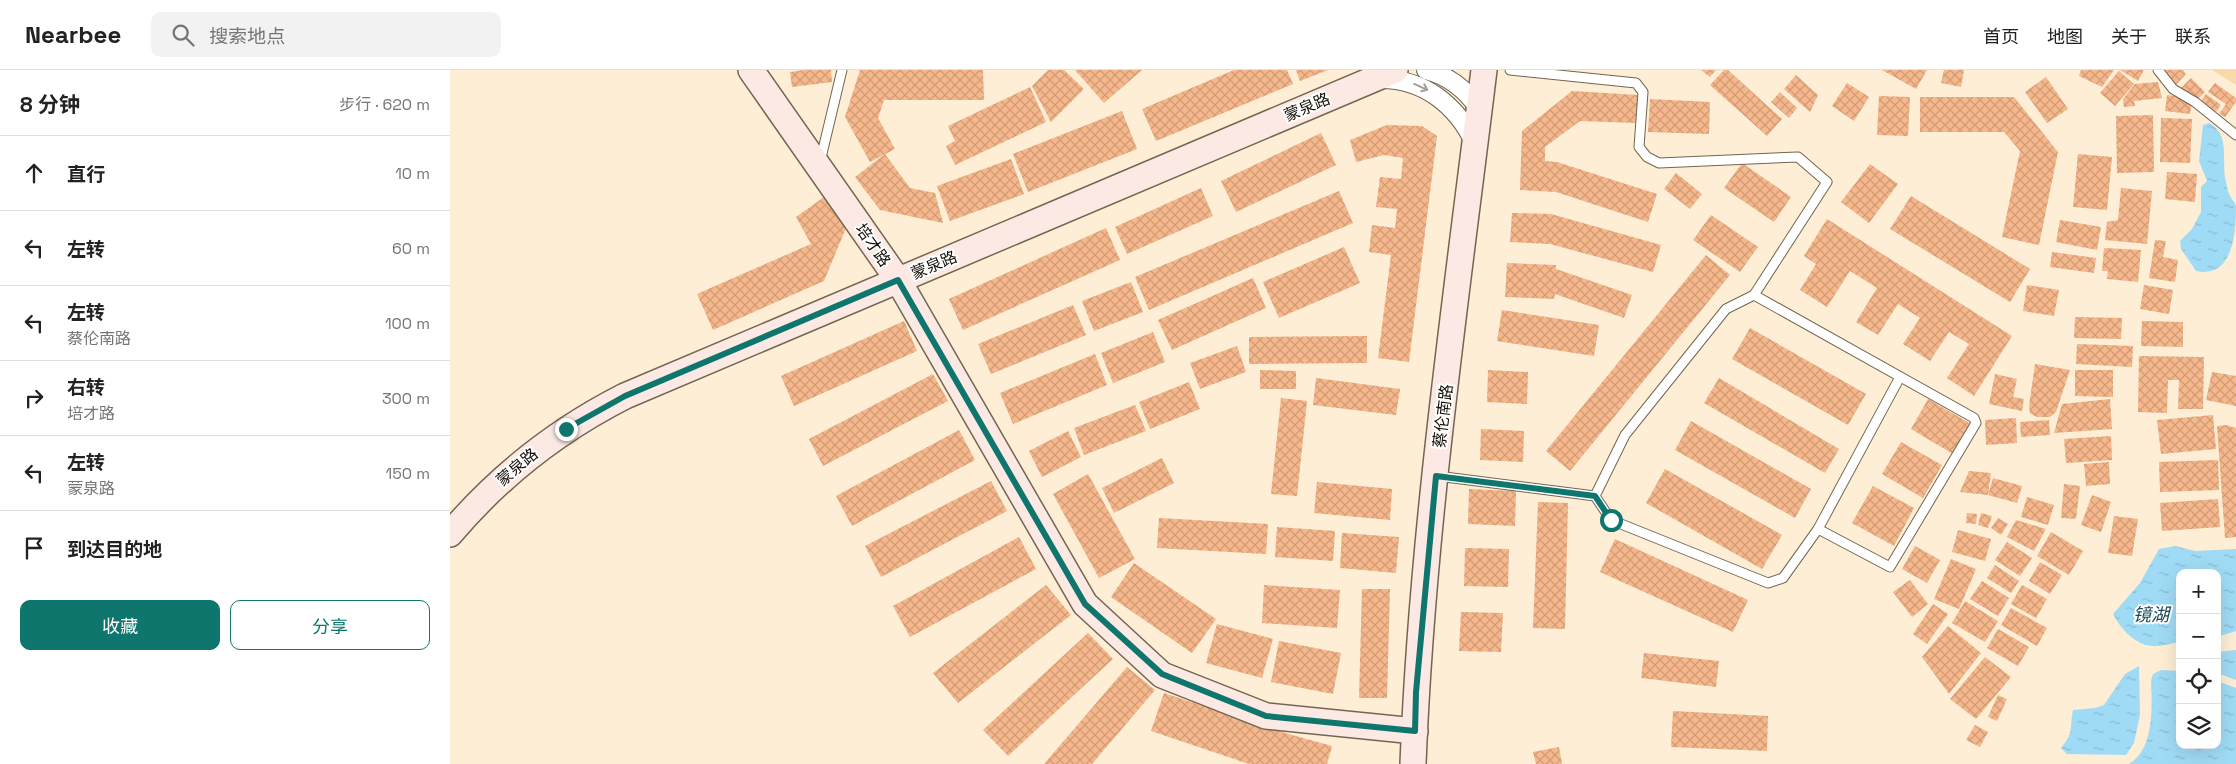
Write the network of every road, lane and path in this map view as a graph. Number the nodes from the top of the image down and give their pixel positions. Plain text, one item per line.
1 (751, 70) edge
2 (842, 70) edge
3 (1426, 70) edge
4 (1484, 70) edge
5 (1510, 70) edge
6 (2158, 70) edge
7 (1384, 75) edge
8 (1479, 109) junction
9 (2236, 135) edge
10 (1475, 144) junction
11 (819, 168) junction
12 (898, 280) junction
13 (1754, 295) junction
14 (1900, 377) junction
15 (1436, 476) junction
16 (1595, 496) junction
17 (1818, 529) junction
18 (450, 534) edge
19 (1415, 731) junction
20 (1413, 764) edge

1 - 11 street, 培才路
2 - 11 lane
3 - 8 street
4 - 8 street, 蔡伦南路
5 - 13 lane
6 - 9 lane
7 -> 10 street
7 - 12 street, 蒙泉路
8 - 10 street, 蔡伦南路
10 - 15 street, 蔡伦南路
11 - 12 street, 培才路
12 - 18 street, 蒙泉路
12 - 19 street, 培才路
13 - 14 lane
13 - 16 lane
14 - 17 lane
14 - 17 lane
15 - 16 lane
15 - 19 street, 蔡伦南路
16 - 17 lane
19 - 20 street, 蔡伦南路

